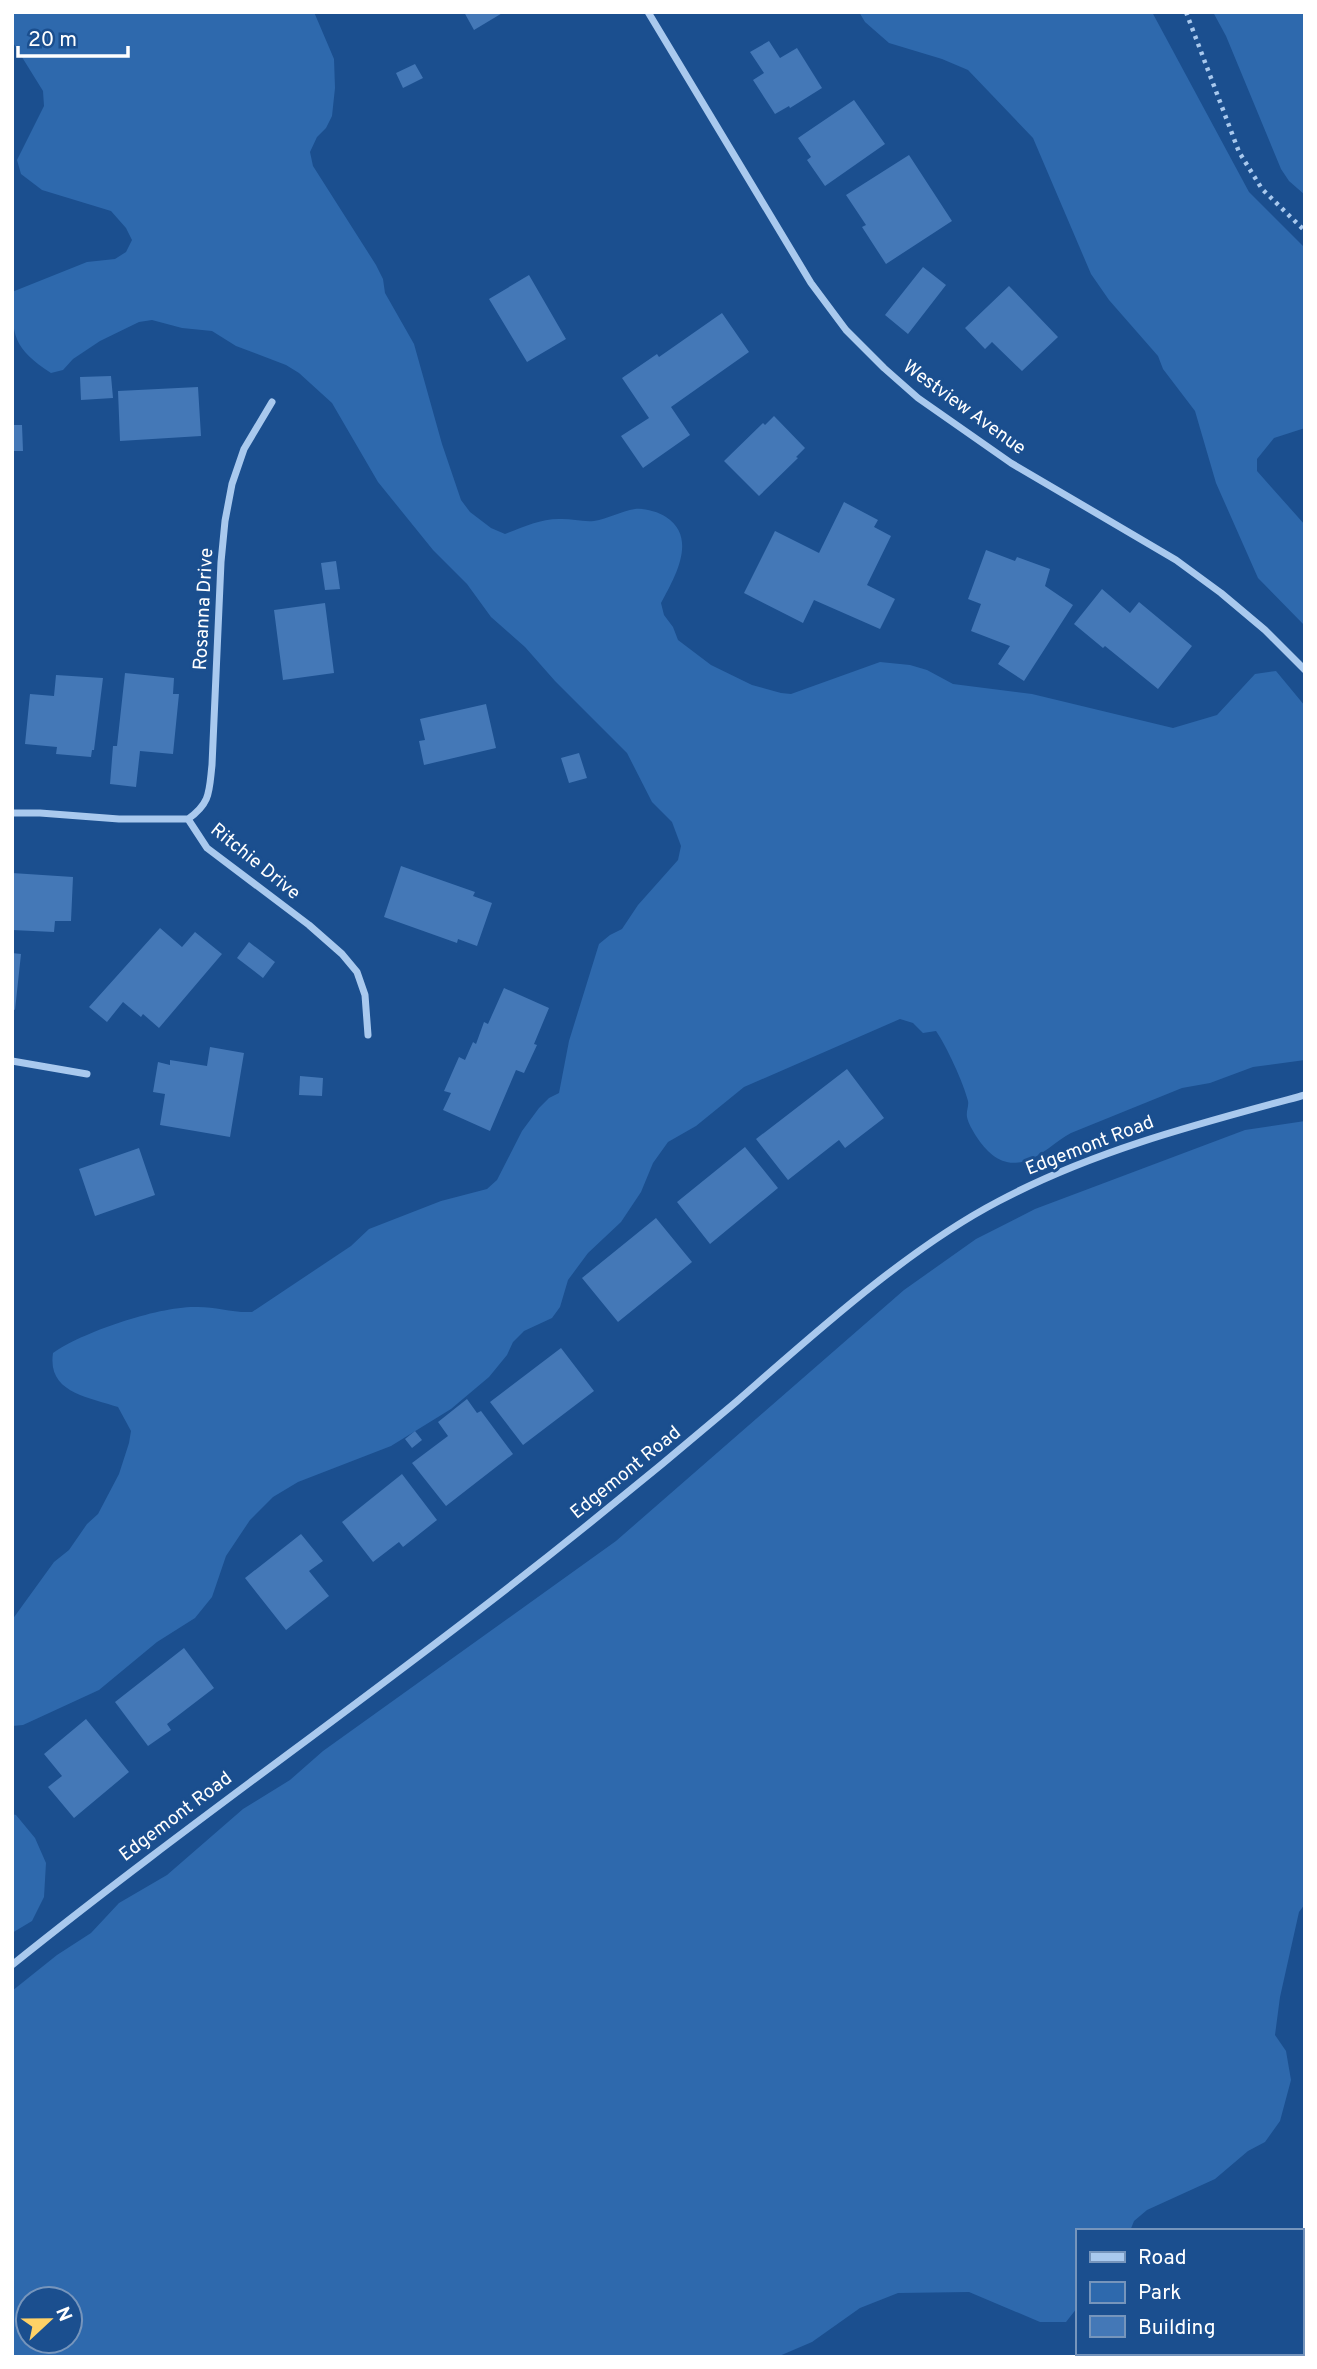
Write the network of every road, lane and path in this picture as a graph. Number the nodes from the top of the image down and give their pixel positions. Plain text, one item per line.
1 (648, 12) edge
2 (1186, 12) edge
3 (1305, 232) edge
4 (272, 402) dead end
5 (1305, 670) edge
6 (12, 813) edge
7 (188, 820) junction
8 (368, 1035) dead end
9 (12, 1061) edge
10 (87, 1074) dead end
11 (1305, 1095) edge
12 (12, 1965) edge

1 - 5 street, Westview Avenue
2 - 3 path
4 - 7 street, Rosanna Drive
6 - 7 street, Ritchie Drive
7 - 8 street, Ritchie Drive
9 - 10 street
11 - 12 street, Edgemont Road

